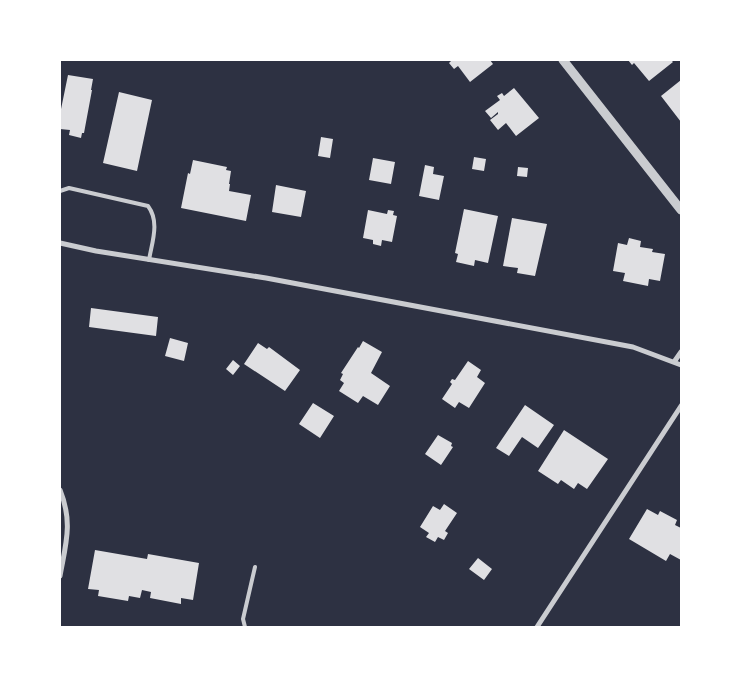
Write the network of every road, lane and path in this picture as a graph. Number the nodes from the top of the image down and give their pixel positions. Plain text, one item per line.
1 (563, 60) edge
2 (60, 191) edge
3 (681, 210) edge
4 (60, 243) edge
5 (149, 260) junction
6 (681, 352) edge
7 (674, 362) junction
8 (681, 365) edge
9 (681, 406) edge
10 (60, 490) edge
11 (255, 567) dead end
12 (60, 576) edge
13 (245, 627) edge
14 (537, 627) edge

1 - 3 street
2 - 5 lane
4 - 5 street
5 - 7 street
6 - 7 street
7 - 8 street
9 - 14 street
10 - 12 street
11 - 13 lane

